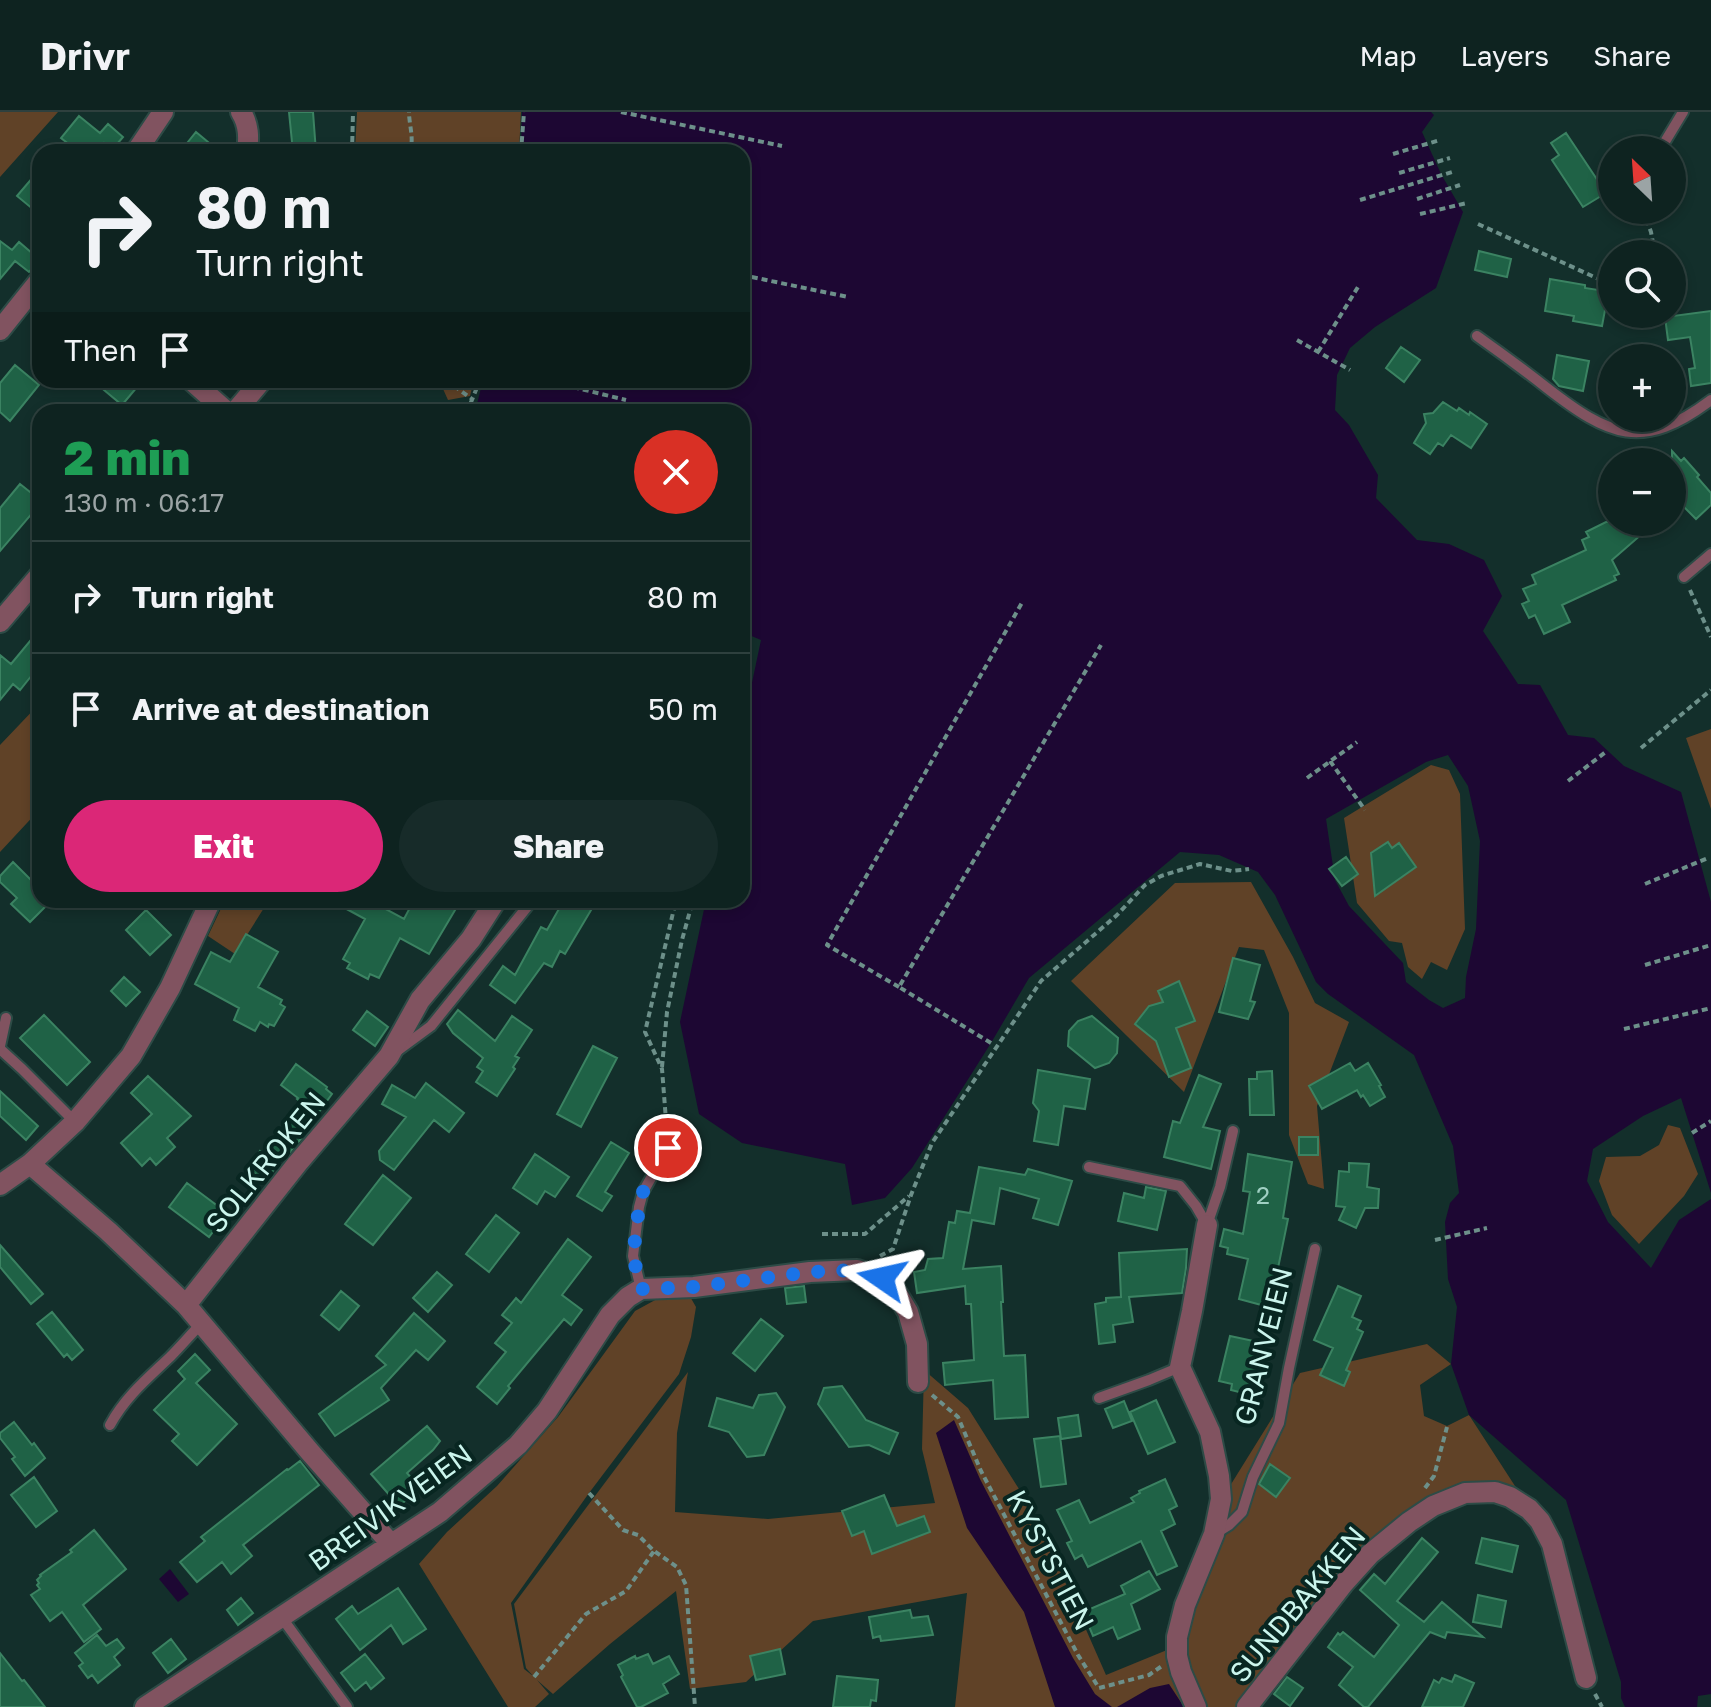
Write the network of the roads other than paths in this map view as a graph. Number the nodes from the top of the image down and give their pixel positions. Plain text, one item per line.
1 (163, 112) edge
2 (241, 112) edge
3 (1683, 112) edge
4 (1668, 136) edge
5 (141, 144) edge
6 (248, 144) edge
7 (32, 290) edge
8 (0, 330) edge
9 (1477, 336) dead end
10 (200, 388) edge
11 (255, 388) edge
12 (1711, 400) edge
13 (218, 404) edge
14 (242, 404) edge
15 (1711, 554) edge
16 (1684, 577) road end
17 (32, 584) edge
18 (0, 622) edge
19 (207, 908) edge
20 (491, 908) edge
21 (526, 908) edge
22 (6, 1018) dead end
23 (0, 1047) edge
24 (389, 1056) junction
25 (75, 1122) junction
26 (1233, 1131) dead end
27 (668, 1148) road end
28 (30, 1164) junction
29 (1089, 1167) dead end
30 (0, 1185) edge
31 (1207, 1225) junction
32 (1315, 1249) dead end
33 (641, 1289) junction
34 (186, 1305) junction
35 (202, 1323) junction
36 (1180, 1367) junction
37 (918, 1382) road end
38 (1099, 1398) dead end
39 (110, 1425) dead end
40 (1214, 1534) junction
41 (391, 1544) junction
42 (282, 1618) junction
43 (1586, 1678) dead end
44 (147, 1706) edge
45 (347, 1707) edge
46 (1196, 1707) edge
47 (1247, 1707) edge

1 - 5 street
2 - 6 street
3 - 4 lane
7 - 8 street
9 - 12 lane
10 - 13 street
11 - 14 street
15 - 16 lane
17 - 18 street
19 - 25 street
20 - 24 street, SOLKROKEN
21 - 24 lane, SOLKROKEN
22 - 23 lane
23 - 25 lane
24 - 34 street, SOLKROKEN
25 - 28 street
26 - 31 lane
27 - 33 lane
28 - 30 street
28 - 34 street
29 - 31 lane
31 - 36 street
32 - 40 lane, GRANVEIEN
33 - 37 street
33 - 41 street, BREIVIKVEIEN
34 - 35 street
35 - 39 lane
35 - 41 street
36 - 38 lane
36 - 40 street, GRANVEIEN
40 - 46 street, GRANVEIEN
41 - 42 street, BREIVIKVEIEN
42 - 44 street, BREIVIKVEIEN
42 - 45 lane
43 - 47 street, SUNDBAKKEN

